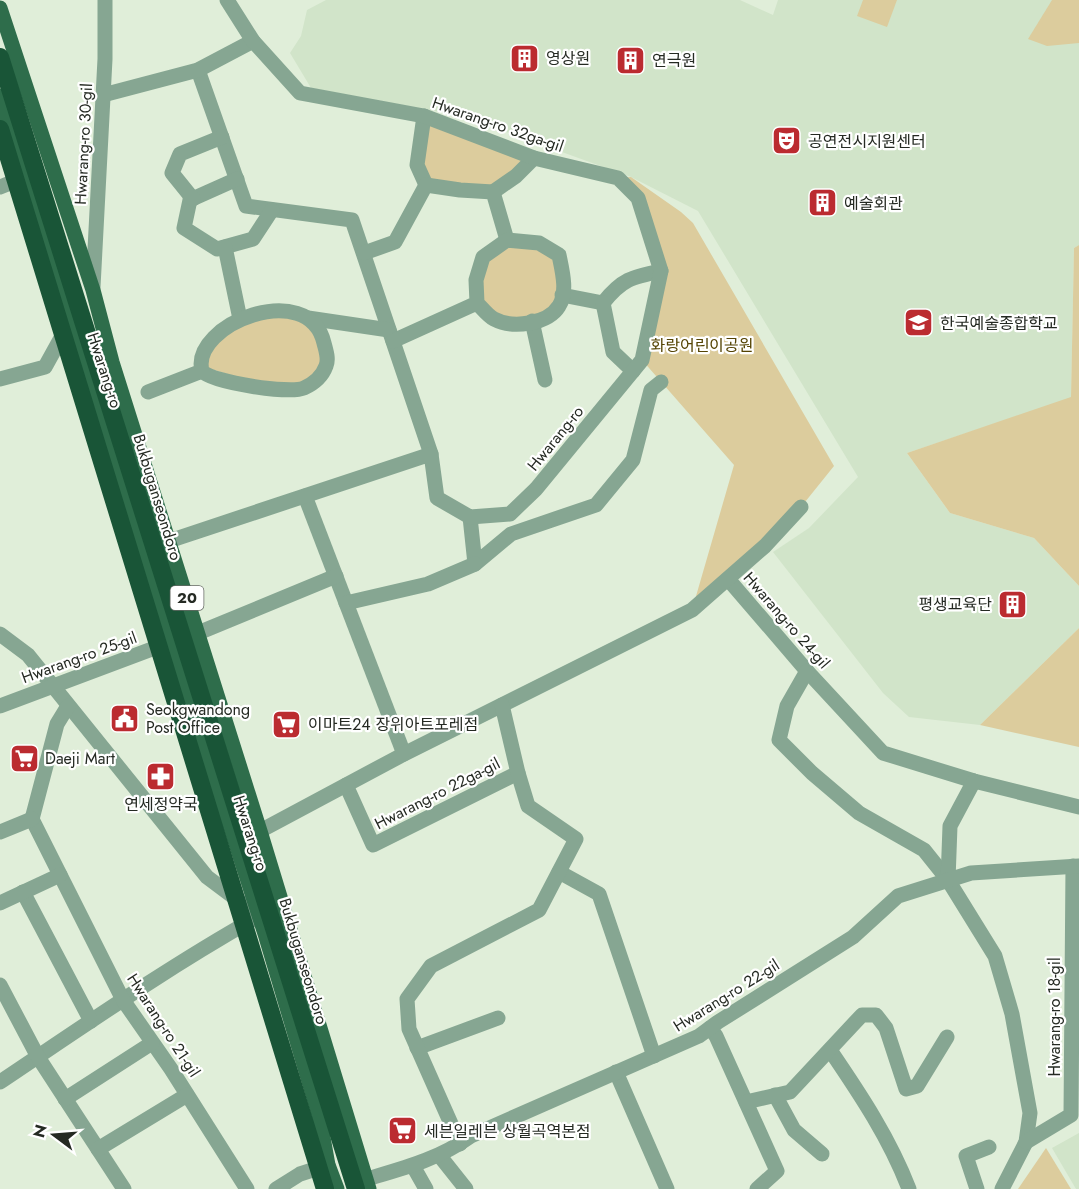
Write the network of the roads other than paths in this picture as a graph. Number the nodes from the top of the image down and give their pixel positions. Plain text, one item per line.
1 (105, 0) edge
2 (227, 0) edge
3 (0, 8) edge
4 (253, 41) junction
5 (0, 57) edge
6 (198, 70) junction
7 (104, 94) junction
8 (0, 96) edge
9 (424, 116) junction
10 (0, 129) edge
11 (222, 137) junction
12 (534, 158) junction
13 (26, 177) junction
14 (237, 179) junction
15 (426, 185) junction
16 (0, 187) edge
17 (493, 192) junction
18 (193, 199) junction
19 (272, 210) junction
20 (507, 240) junction
21 (225, 247) junction
22 (364, 254) junction
23 (661, 271) junction
24 (93, 290) junction
25 (562, 295) junction
26 (477, 303) junction
27 (603, 303) junction
28 (99, 314) junction
29 (304, 317) junction
30 (240, 319) junction
31 (70, 320) junction
32 (532, 321) junction
33 (391, 336) junction
34 (112, 362) junction
35 (86, 370) junction
36 (633, 371) junction
37 (202, 372) junction
38 (0, 379) edge
39 (545, 380) dead end
40 (661, 382) dead end
41 (148, 392) dead end
42 (603, 408) joint
43 (431, 454) junction
44 (304, 496) junction
45 (801, 507) dead end
46 (470, 517) junction
47 (169, 541) junction
48 (475, 564) junction
49 (336, 576) junction
50 (728, 579) junction
51 (346, 603) junction
52 (198, 633) junction
53 (0, 634) edge
54 (171, 642) junction
55 (807, 671) junction
56 (53, 686) junction
57 (502, 705) junction
58 (0, 706) edge
59 (68, 706) junction
60 (404, 754) junction
61 (518, 772) junction
62 (974, 781) junction
63 (346, 785) junction
64 (1079, 807) edge
65 (32, 819) junction
66 (260, 831) junction
67 (0, 832) edge
68 (1076, 866) edge
69 (559, 872) junction
70 (60, 875) junction
71 (948, 880) junction
72 (23, 892) junction
73 (0, 903) edge
74 (259, 916) junction
75 (0, 986) edge
76 (123, 1000) junction
77 (498, 1018) dead end
78 (91, 1022) junction
79 (710, 1028) junction
80 (947, 1037) dead end
81 (152, 1043) junction
82 (417, 1048) junction
83 (830, 1050) junction
84 (654, 1056) junction
85 (38, 1057) junction
86 (616, 1072) junction
87 (0, 1082) edge
88 (187, 1095) junction
89 (776, 1095) junction
90 (65, 1099) junction
91 (746, 1102) junction
92 (319, 1115) junction
93 (347, 1118) junction
94 (1026, 1142) junction
95 (460, 1144) junction
96 (989, 1147) dead end
97 (98, 1149) junction
98 (822, 1154) dead end
99 (439, 1155) junction
100 (328, 1165) junction
101 (413, 1166) junction
102 (364, 1186) edge
103 (124, 1189) edge
104 (247, 1189) edge
105 (276, 1189) edge
106 (325, 1189) edge
107 (337, 1189) edge
108 (426, 1189) edge
109 (466, 1189) edge
110 (667, 1189) edge
111 (757, 1189) edge
112 (909, 1189) edge
113 (977, 1189) edge
114 (1002, 1189) edge

1 - 7 street, Hwarang-ro 30-gil
2 - 4 street, Hwarang-ro 32ga-gil
3 - 24 main road, Hwarang-ro / 20
4 - 6 street
4 - 9 street, Hwarang-ro 32ga-gil
5 - 102 highway, Bukbuganseondoro, bridge
6 - 7 street
6 - 11 street
7 - 24 street, Hwarang-ro 30-gil
8 - 13 main road, Hwarang-ro / 20
9 - 12 street, Hwarang-ro 32ga-gil
9 - 15 street
10 - 106 highway, bridge
11 - 14 street
11 - 18 street
12 - 17 street
12 - 23 street, Hwarang-ro 32ga-gil
13 - 16 street
13 - 31 main road, Hwarang-ro / 20
14 - 18 street
14 - 19 street
15 - 17 street
15 - 22 street
17 - 20 street
18 - 21 street
19 - 21 street
19 - 22 street
20 - 25 street
20 - 26 street
21 - 30 street
22 - 33 street
23 - 27 street
23 - 36 street, Hwarang-ro 32ga-gil
24 - 28 main road, Hwarang-ro / 20
25 - 27 street
25 - 32 street
26 - 32 street
26 - 33 street
27 - 36 street
28 - 31 main road
28 - 34 main road, Hwarang-ro / 20
29 - 30 street
29 - 33 street
29 - 37 street
30 - 37 street
31 - 35 main road, Hwarang-ro / 20
31 - 38 street
32 - 39 street
33 - 43 street
34 - 35 main road
34 - 47 main road, Hwarang-ro / 20
35 - 54 main road, Hwarang-ro / 20
36 - 42 street, Hwarang-ro 32ga-gil
37 - 41 street
40 - 48 street
42 - 46 street, Hwarang-ro
43 - 44 street
43 - 46 street
44 - 47 street
44 - 49 street
45 - 50 street
46 - 48 street
47 - 52 main road, Hwarang-ro / 20
48 - 51 street
49 - 51 street
49 - 52 street
50 - 55 street, Hwarang-ro 24-gil
50 - 57 street, Hwarang-ro 24-gil
51 - 60 street
52 - 66 main road, Hwarang-ro / 20
53 - 56 street
54 - 56 street, Hwarang-ro 25-gil
54 - 74 main road, Hwarang-ro / 20
55 - 62 street, Hwarang-ro 24-gil
55 - 71 street
56 - 58 street, Hwarang-ro 25-gil
56 - 59 street
57 - 60 street, Hwarang-ro 24-gil
57 - 61 street, Hwarang-ro 22ga-gil
59 - 65 street
59 - 74 street
60 - 63 street, Hwarang-ro 24-gil
61 - 63 street, Hwarang-ro 22ga-gil
61 - 69 street, Hwarang-ro 22ga-gil
62 - 64 street, Hwarang-ro 24-gil
62 - 71 street
63 - 66 street, Hwarang-ro 24-gil
65 - 67 street
65 - 70 street, Hwarang-ro 21-gil
66 - 93 main road, Hwarang-ro / 20
68 - 71 street, Hwarang-ro 22-gil
68 - 94 street, Hwarang-ro 18-gil
69 - 82 street, Hwarang-ro 22ga-gil
69 - 84 street
70 - 72 street
70 - 76 street, Hwarang-ro 21-gil
71 - 79 street, Hwarang-ro 22-gil
71 - 94 street, Hwarang-ro 18-gil
72 - 73 street
72 - 78 street
74 - 76 street
74 - 92 main road, Hwarang-ro / 20
75 - 85 street
76 - 78 street
76 - 81 street, Hwarang-ro 21-gil
77 - 82 street
78 - 85 street
79 - 84 street, Hwarang-ro 22-gil
79 - 91 street
80 - 83 street
81 - 88 street, Hwarang-ro 21-gil
81 - 90 street
82 - 95 street, Hwarang-ro 22ga-gil
83 - 89 street
83 - 112 street
84 - 86 street, Hwarang-ro 22-gil
85 - 87 street
85 - 90 street
86 - 95 street, Hwarang-ro 22-gil
86 - 110 street
88 - 97 street
88 - 104 street, Hwarang-ro 21-gil
89 - 91 street
89 - 98 street
90 - 97 street
91 - 111 street
92 - 93 main road
92 - 100 main road, Hwarang-ro / 20
93 - 102 main road, Hwarang-ro / 20
94 - 114 street, Hwarang-ro 18-gil
95 - 99 street, Hwarang-ro 22-gil
96 - 113 street
97 - 103 street
99 - 101 street, Hwarang-ro 22-gil
99 - 109 street
100 - 105 street
100 - 107 main road, Hwarang-ro / 20
101 - 102 street, Hwarang-ro 22-gil
101 - 108 street

